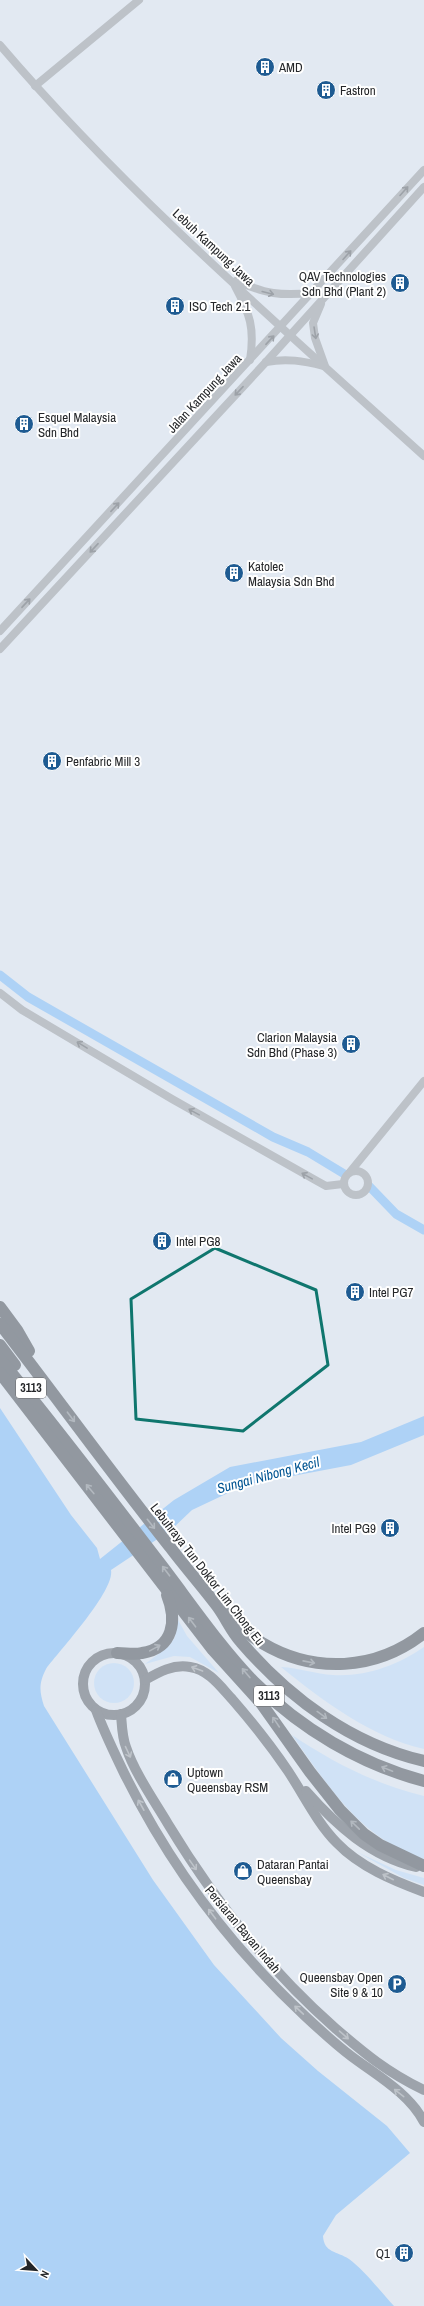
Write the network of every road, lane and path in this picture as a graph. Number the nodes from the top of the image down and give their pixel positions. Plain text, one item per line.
1 (139, 0) edge
2 (0, 45) edge
3 (35, 86) junction
4 (424, 170) edge
5 (424, 187) edge
6 (231, 279) junction
7 (313, 293) junction
8 (323, 299) junction
9 (282, 326) junction
10 (291, 335) junction
11 (250, 361) junction
12 (266, 362) junction
13 (325, 366) junction
14 (424, 456) edge
15 (0, 631) edge
16 (0, 649) edge
17 (0, 993) edge
18 (424, 1081) edge
19 (350, 1172) junction
20 (344, 1184) junction
21 (0, 1307) edge
22 (0, 1324) edge
23 (0, 1345) edge
24 (0, 1359) edge
25 (0, 1373) edge
26 (48, 1386) junction
27 (61, 1432) junction
28 (118, 1516) junction
29 (152, 1560) junction
30 (161, 1580) junction
31 (218, 1608) junction
32 (424, 1633) edge
33 (117, 1653) junction
34 (145, 1680) junction
35 (96, 1710) junction
36 (121, 1714) junction
37 (424, 1761) edge
38 (287, 1770) junction
39 (424, 1781) edge
40 (424, 1867) edge
41 (424, 1892) edge
42 (424, 2090) edge
43 (424, 2122) edge

1 - 3 street
2 - 3 street, Lebuh Kampung Jawa
3 - 6 street, Lebuh Kampung Jawa
7 -> 4 street, Jalan Kampung Jawa
5 - 8 street, Jalan Kampung Jawa
6 -> 7 street
6 - 9 street, Lebuh Kampung Jawa
6 - 11 street
7 - 9 street, Jalan Kampung Jawa
8 - 10 street, Jalan Kampung Jawa
8 -> 13 street
9 - 10 street, Lebuh Kampung Jawa
11 -> 9 street, Jalan Kampung Jawa
10 - 12 street, Jalan Kampung Jawa
10 - 13 street, Lebuh Kampung Jawa
15 -> 11 street, Jalan Kampung Jawa
12 - 13 street
12 -> 16 street, Jalan Kampung Jawa
13 - 14 street, Lebuh Kampung Jawa
20 -> 17 street
18 - 19 street
19 - 20 street
19 - 20 street
21 - 26 highway, Lebuhraya Tun Doktor Lim Chong Eu / 3113
22 - 26 highway, Lebuhraya Tun Doktor Lim Chong Eu / 3113
23 - 27 highway, 3113
24 - 27 highway, 3113
28 -> 25 highway
26 -> 31 highway, Lebuhraya Tun Doktor Lim Chong Eu / 3113
27 - 28 highway, 3113
28 - 29 highway, 3113
29 - 30 highway
39 -> 29 highway, 3113
33 -> 30 highway
40 -> 30 highway
31 -> 32 highway
31 -> 37 highway, Lebuhraya Tun Doktor Lim Chong Eu / 3113
33 - 34 main road
33 - 35 main road
34 - 36 main road
38 -> 34 main road
35 - 36 main road
43 -> 35 main road, Persiaran Bayan Indah
36 -> 42 main road, Persiaran Bayan Indah
38 - 40 main road
41 -> 38 main road

